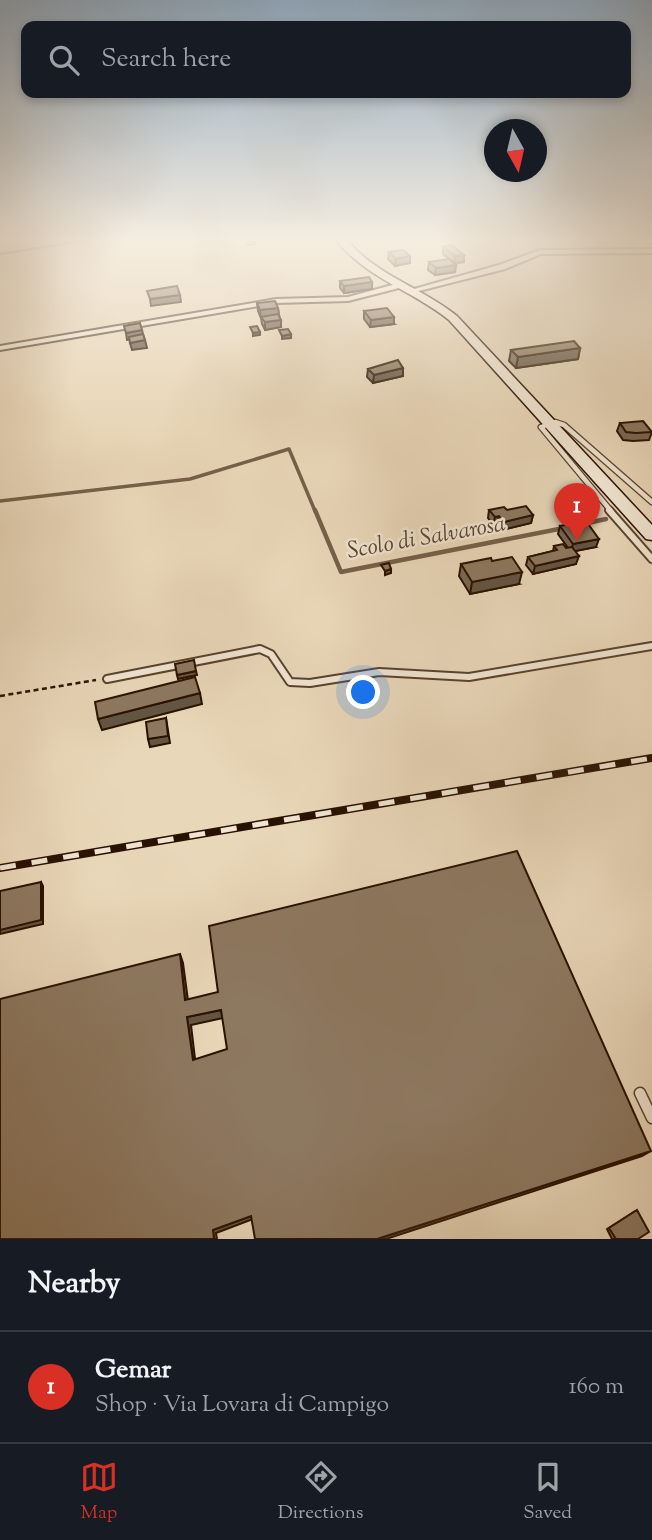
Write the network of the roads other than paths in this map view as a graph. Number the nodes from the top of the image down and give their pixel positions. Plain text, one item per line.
1 (352, 298) edge
2 (427, 298) edge
3 (0, 348) edge
4 (548, 424) junction
5 (652, 502) edge
6 (652, 535) edge
7 (652, 559) edge
8 (652, 646) edge
9 (107, 679) road end
10 (640, 1093) dead end
11 (652, 1118) edge

1 - 3 street
2 - 4 street
4 - 5 lane
4 - 6 street
4 - 7 lane
8 - 9 lane
10 - 11 lane

